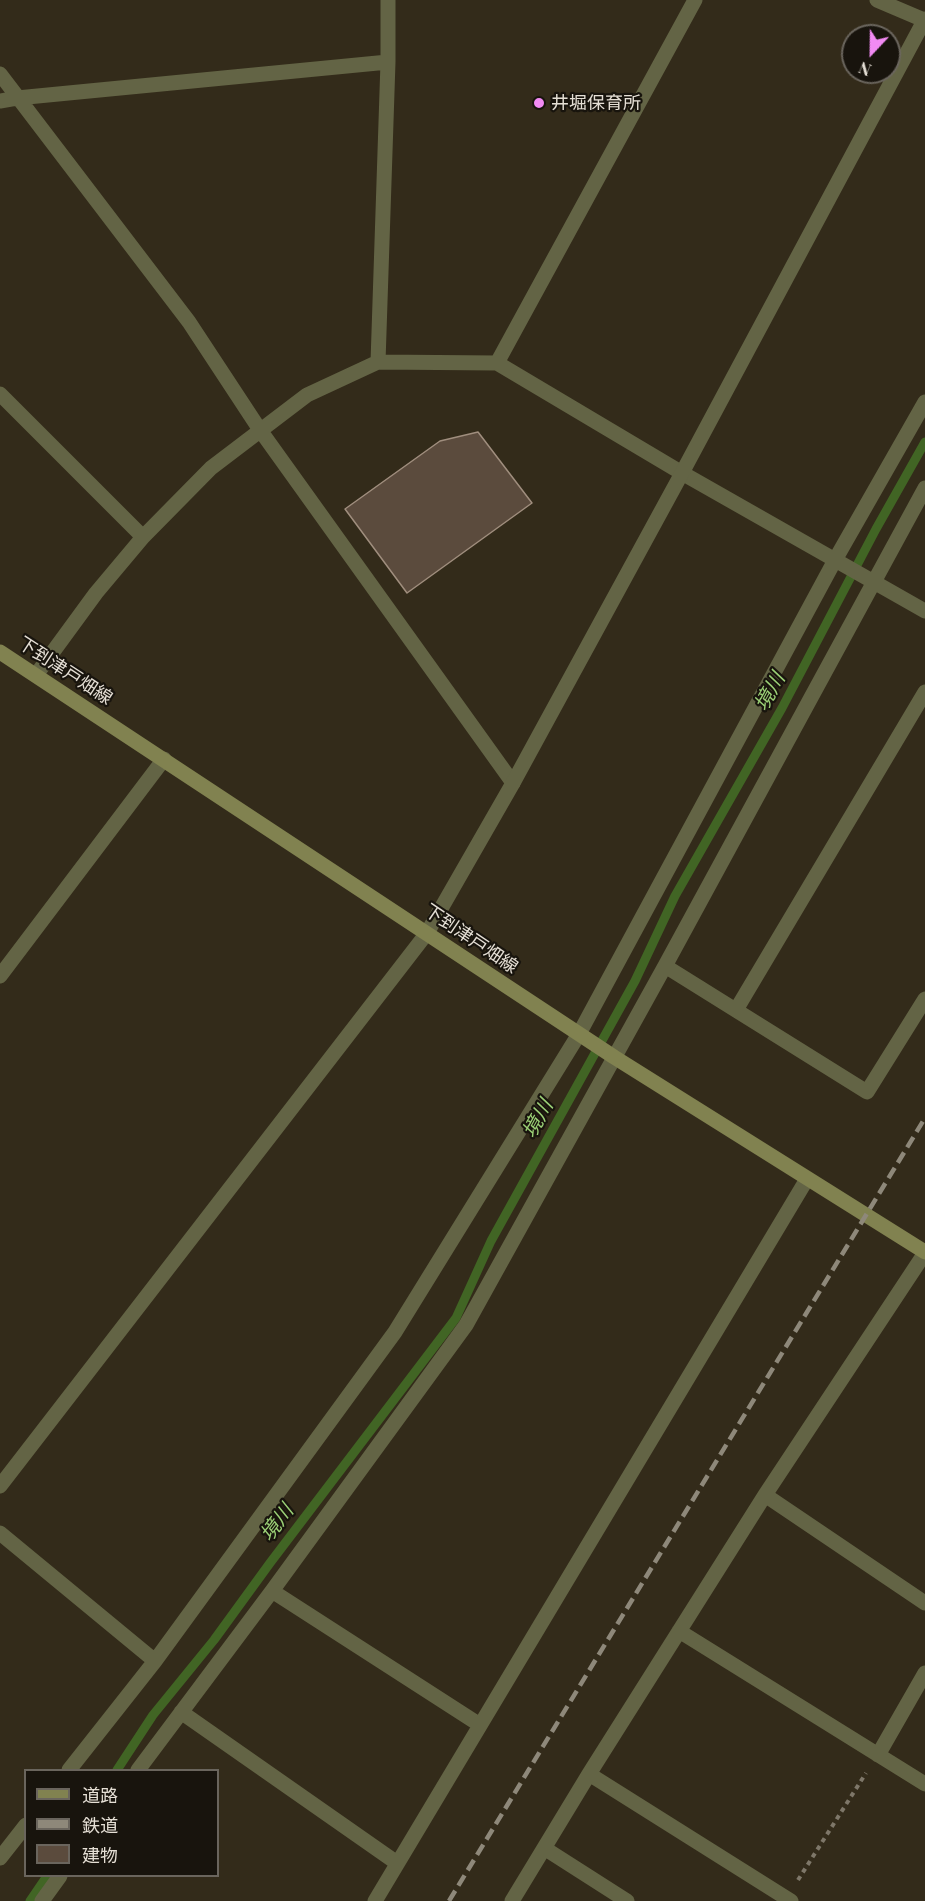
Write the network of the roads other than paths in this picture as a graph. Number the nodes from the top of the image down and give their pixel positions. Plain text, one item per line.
1 (388, 0) edge
2 (694, 0) edge
3 (877, 0) edge
4 (925, 19) edge
5 (388, 62) junction
6 (0, 74) edge
7 (17, 98) junction
8 (0, 101) edge
9 (378, 362) junction
10 (497, 363) junction
11 (0, 394) edge
12 (925, 402) edge
13 (260, 429) junction
14 (682, 473) junction
15 (925, 488) edge
16 (143, 537) junction
17 (836, 560) junction
18 (874, 582) junction
19 (925, 610) edge
20 (0, 652) edge
21 (36, 675) junction
22 (925, 692) edge
23 (164, 759) junction
24 (513, 783) junction
25 (427, 933) junction
26 (665, 966) junction
27 (0, 976) edge
28 (925, 999) edge
29 (736, 1010) junction
30 (579, 1034) junction
31 (614, 1057) junction
32 (807, 1179) junction
33 (925, 1252) edge
34 (0, 1486) edge
35 (765, 1495) junction
36 (0, 1533) edge
37 (273, 1591) junction
38 (925, 1603) edge
39 (679, 1631) junction
40 (155, 1661) junction
41 (925, 1673) edge
42 (181, 1712) junction
43 (480, 1725) junction
44 (878, 1755) junction
45 (70, 1769) edge
46 (139, 1769) edge
47 (589, 1774) junction
48 (925, 1784) edge
49 (24, 1828) edge
50 (544, 1848) junction
51 (0, 1858) edge
52 (398, 1863) junction
53 (59, 1877) edge
54 (789, 1899) edge
55 (42, 1901) edge
56 (375, 1901) edge
57 (512, 1901) edge
58 (627, 1901) edge

1 - 5 street
2 - 10 street
3 - 4 street
4 - 14 street
5 - 7 street
5 - 9 street
6 - 7 street
7 - 8 street
7 - 13 street
9 - 10 street
9 - 13 street
10 - 14 street
11 - 16 street
12 - 17 street
13 - 16 street
13 - 24 street
14 - 17 street
14 - 24 street
15 - 18 street
16 - 21 street
17 - 18 street
17 - 30 street
18 - 19 street
18 - 26 street
20 - 21 main road, 下到津戸畑線
21 - 23 main road, 下到津戸畑線
22 - 29 street
23 - 25 main road, 下到津戸畑線
23 - 27 street
24 - 25 street
25 - 30 main road, 下到津戸畑線
25 - 34 street
26 - 29 street
26 - 31 street
28 - 29 street
30 - 31 main road, 下到津戸畑線
30 - 40 street
31 - 32 main road, 下到津戸畑線
31 - 37 street
32 - 33 main road, 下到津戸畑線
32 - 43 street
33 - 35 street
35 - 38 street
35 - 39 street
36 - 40 street
37 - 42 street
37 - 43 street
39 - 44 street
39 - 47 street
40 - 45 street
41 - 44 street
42 - 46 street
42 - 52 street
43 - 52 street
44 - 48 street
47 - 50 street
47 - 54 street
49 - 51 street
50 - 57 street
50 - 58 street
52 - 56 street
53 - 55 street

